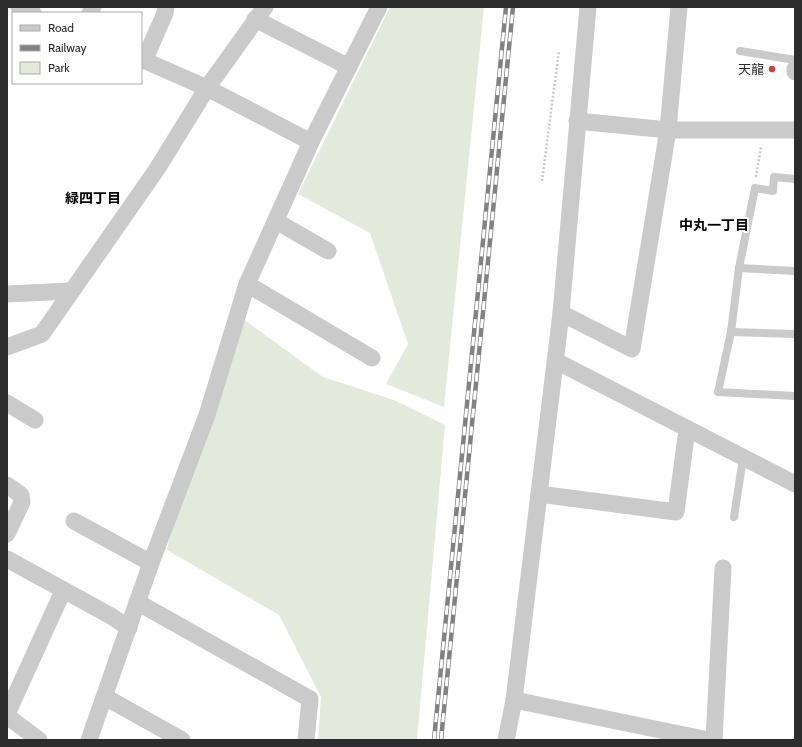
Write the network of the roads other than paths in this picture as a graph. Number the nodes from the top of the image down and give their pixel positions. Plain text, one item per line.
1 (19, 7) edge
2 (166, 7) edge
3 (379, 7) edge
4 (588, 7) edge
5 (679, 7) edge
6 (31, 12) edge
7 (260, 13) edge
8 (740, 51) dead end
9 (143, 60) edge
10 (795, 60) edge
11 (349, 67) junction
12 (207, 88) junction
13 (577, 121) junction
14 (668, 130) junction
15 (795, 130) edge
16 (311, 142) junction
17 (795, 179) edge
18 (276, 221) junction
19 (328, 251) dead end
20 (739, 268) junction
21 (795, 271) edge
22 (247, 284) junction
23 (71, 291) junction
24 (7, 294) edge
25 (561, 313) junction
26 (731, 332) junction
27 (795, 334) edge
28 (7, 347) edge
29 (372, 358) dead end
30 (556, 360) junction
31 (795, 396) edge
32 (7, 402) edge
33 (35, 420) dead end
34 (687, 429) junction
35 (743, 458) junction
36 (795, 484) edge
37 (7, 485) edge
38 (539, 494) junction
39 (734, 517) dead end
40 (74, 521) dead end
41 (7, 534) edge
42 (7, 558) edge
43 (151, 563) junction
44 (723, 568) dead end
45 (63, 591) junction
46 (138, 602) junction
47 (129, 628) junction
48 (104, 697) junction
49 (514, 700) junction
50 (7, 715) edge
51 (39, 740) edge
52 (90, 740) edge
53 (182, 740) edge
54 (306, 740) edge
55 (506, 740) edge
56 (709, 740) edge
57 (714, 740) edge

1 - 6 street
2 - 9 street
3 - 11 street
4 - 13 street
5 - 14 street
7 - 11 street
7 - 12 street
8 - 10 lane
9 - 12 street
11 - 16 street
12 - 16 street
12 - 23 street
13 - 14 street
13 - 25 street
14 - 15 street
14 - 25 street
16 - 18 street
17 - 20 lane
18 - 19 street
18 - 22 street
20 - 21 lane
20 - 26 lane
22 - 29 street
22 - 43 street
23 - 24 street
23 - 28 street
25 - 30 street
26 - 27 lane
26 - 31 lane
30 - 34 street
30 - 38 street
32 - 33 street
34 - 35 street
34 - 38 street
35 - 36 street
35 - 39 lane
37 - 41 street
38 - 49 street
40 - 43 street
42 - 45 street
43 - 46 street
44 - 57 street
45 - 47 street
45 - 50 street
46 - 47 street
46 - 54 street
47 - 48 street
48 - 52 street
48 - 53 street
49 - 55 street
49 - 56 street
50 - 51 street

